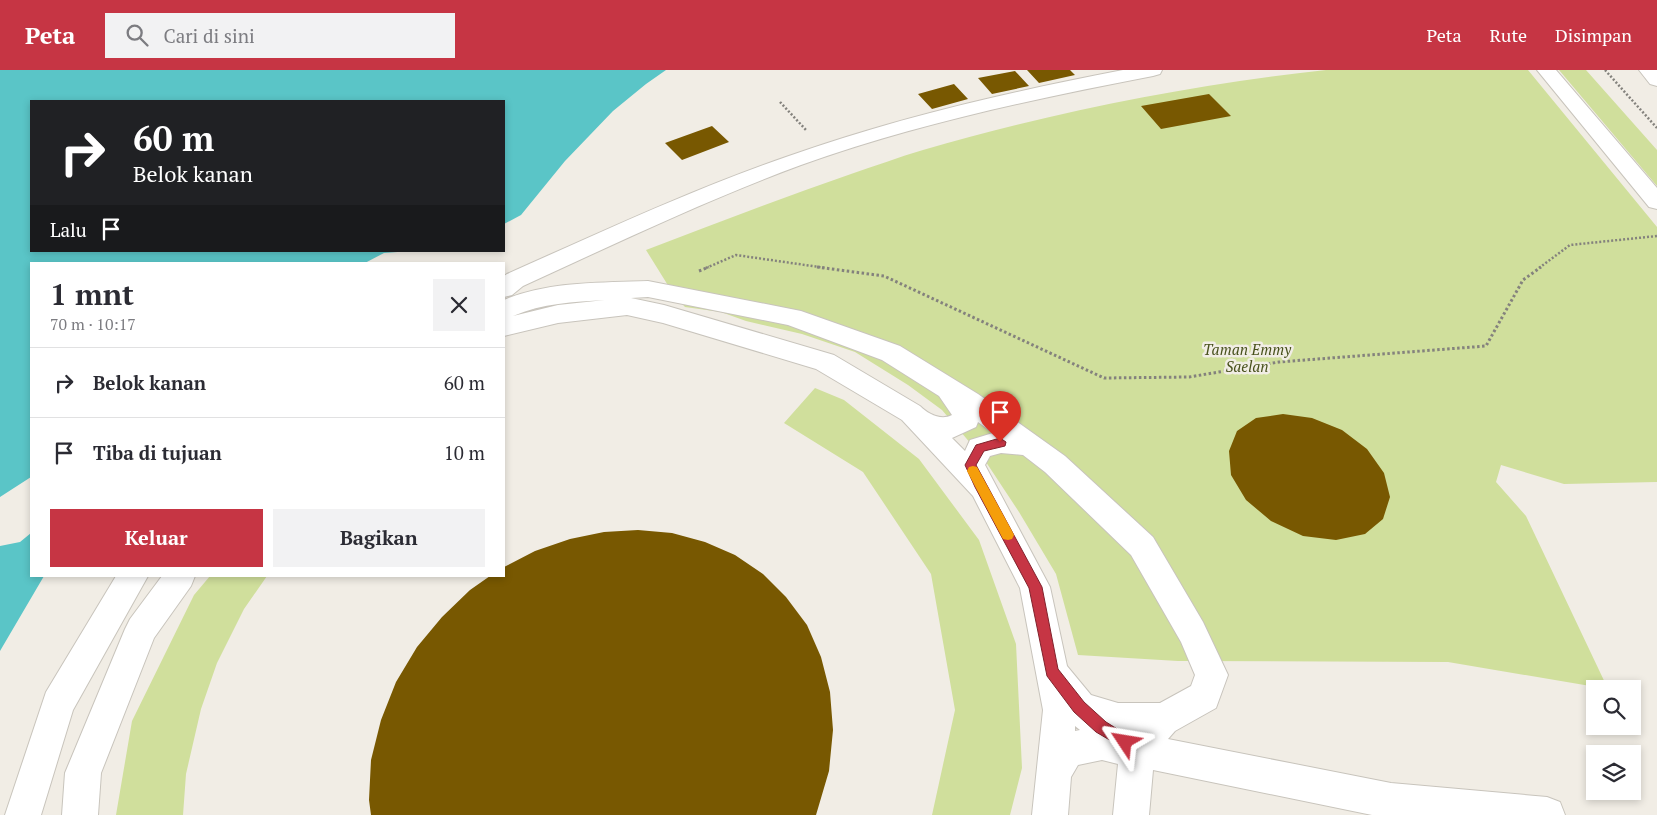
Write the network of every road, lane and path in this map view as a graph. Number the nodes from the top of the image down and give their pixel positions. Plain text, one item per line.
1 (1153, 70) edge
2 (1546, 70) edge
3 (1604, 70) edge
4 (1648, 70) edge
5 (1657, 80) edge
6 (780, 102) dead end
7 (1657, 128) edge
8 (826, 151) junction
9 (1657, 202) edge
10 (1657, 236) edge
11 (581, 250) junction
12 (505, 288) edge
13 (613, 290) junction
14 (652, 290) junction
15 (505, 310) edge
16 (505, 327) edge
17 (950, 390) junction
18 (915, 418) junction
19 (1030, 445) junction
20 (979, 484) junction
21 (132, 577) edge
22 (179, 577) edge
23 (1052, 671) junction
24 (1079, 707) junction
25 (1163, 719) junction
26 (1102, 744) junction
27 (1137, 750) junction
28 (1054, 773) junction
29 (1132, 804) edge
30 (23, 815) edge
31 (80, 815) edge
32 (1050, 815) edge
33 (1547, 815) edge

1 - 8 street
2 - 9 street
3 - 7 path
4 - 5 street
6 - 8 path
8 - 11 street
10 - 14 path
11 - 12 street
11 - 13 street
13 - 14 street
13 - 15 street
14 - 17 street
16 - 18 street
17 - 18 street
17 - 19 street
18 - 20 street
19 - 20 street
19 - 25 street
20 - 23 street
21 - 30 street
22 - 31 street
23 - 24 street
23 - 28 street
24 - 25 street
24 - 27 street
25 - 27 street
26 - 27 street
26 - 28 street
26 - 29 street
27 - 29 street
27 - 33 street
28 - 32 street

